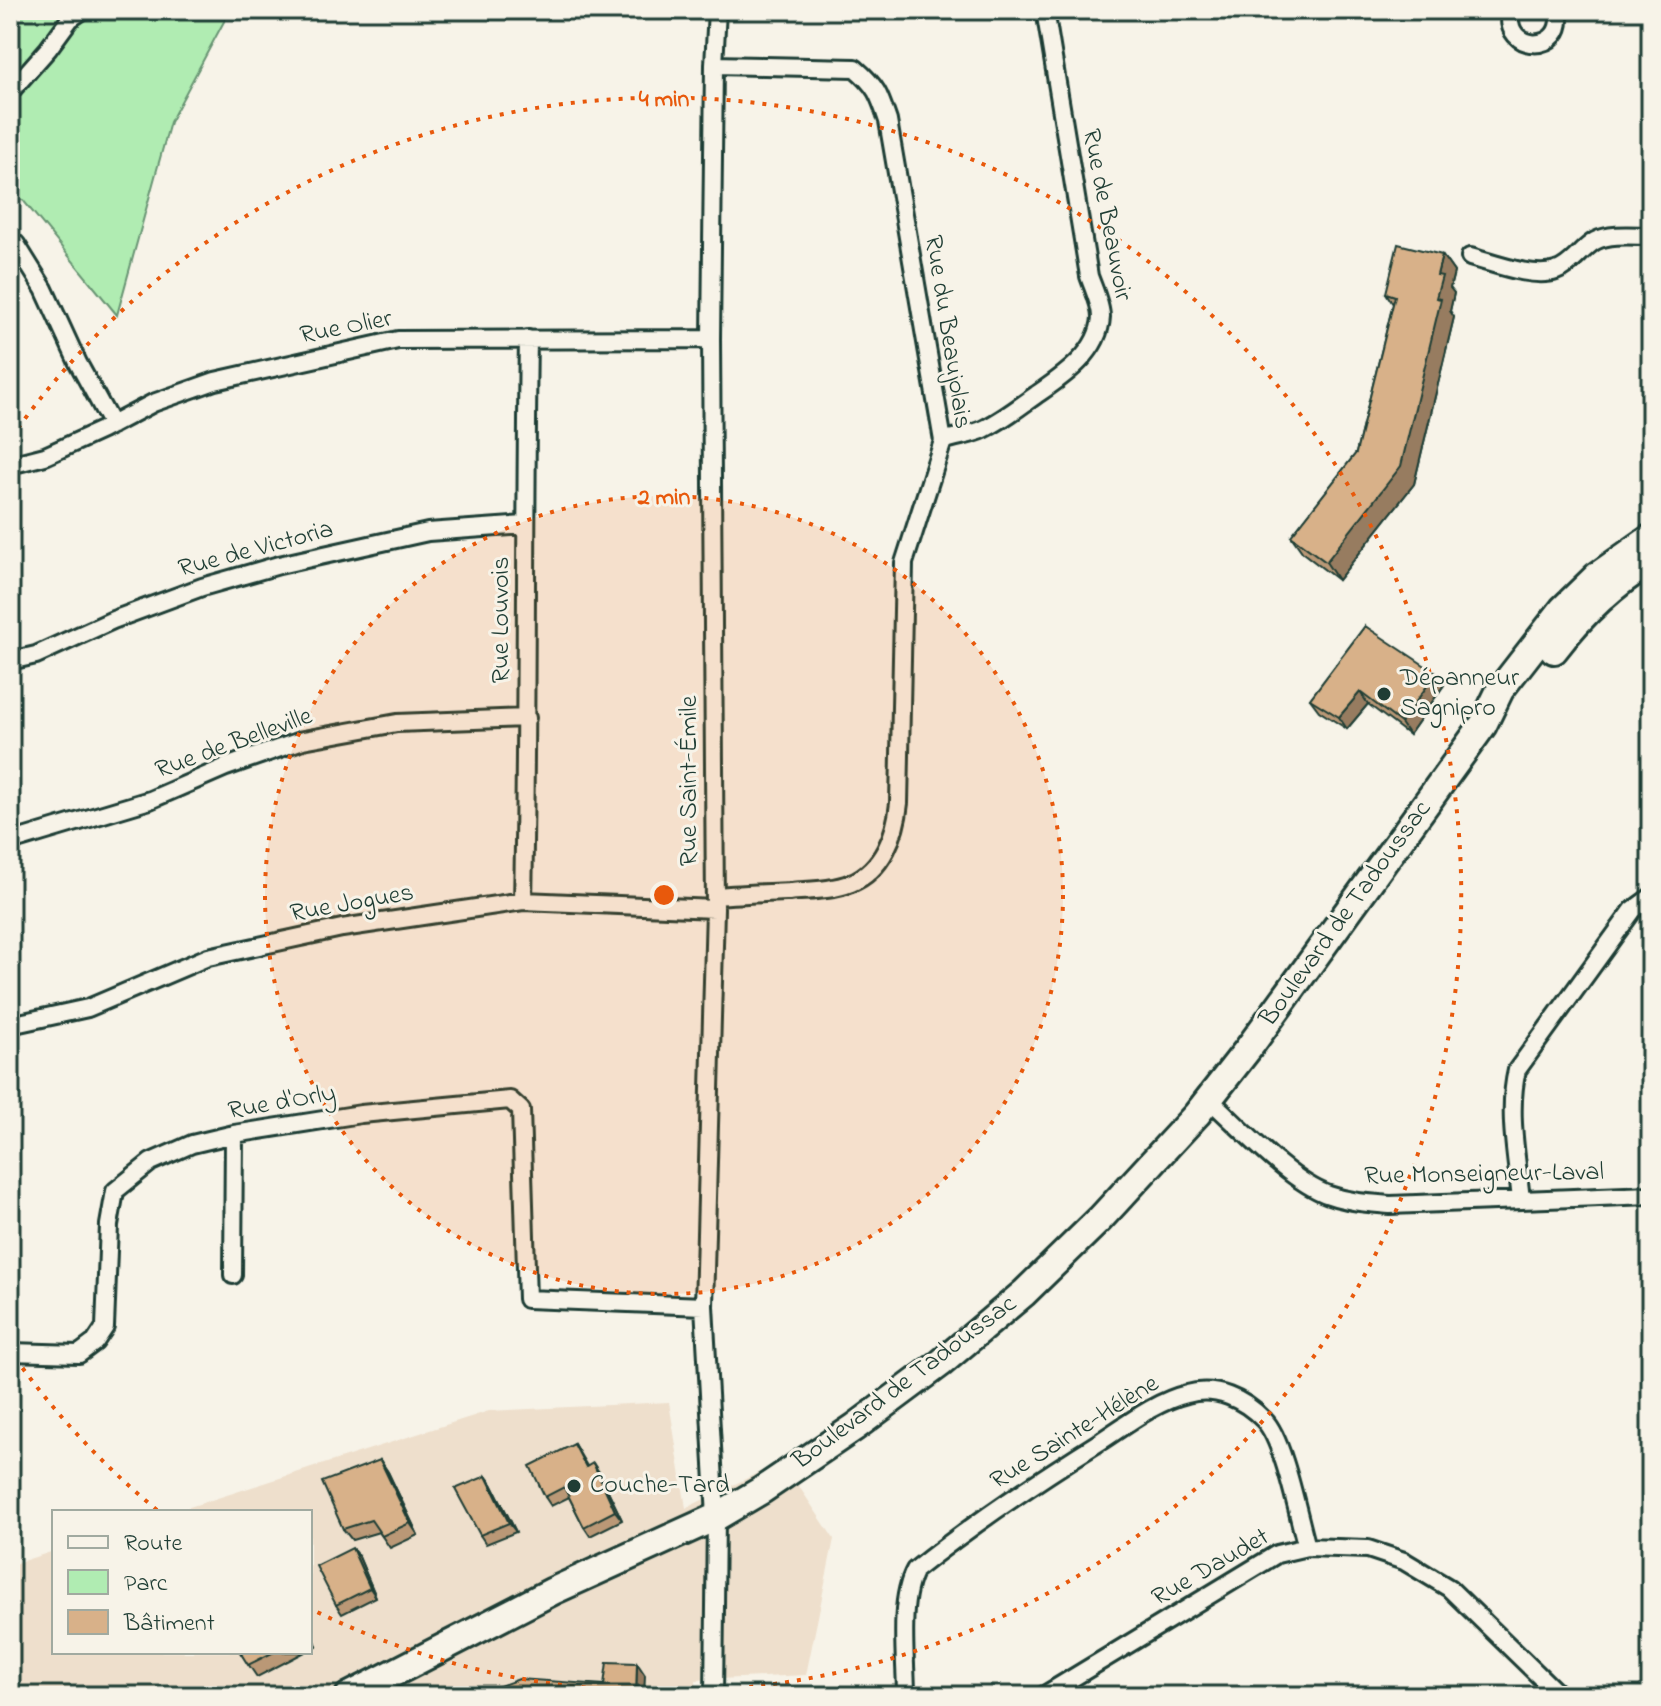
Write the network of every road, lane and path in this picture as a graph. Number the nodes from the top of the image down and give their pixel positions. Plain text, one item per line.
1 (83, 10) edge
2 (717, 10) edge
3 (1045, 10) edge
4 (1511, 10) edge
5 (1558, 10) edge
6 (714, 65) junction
7 (10, 92) edge
8 (1651, 236) edge
9 (10, 246) edge
10 (1470, 257) dead end
11 (528, 339) junction
12 (711, 339) junction
13 (112, 425) junction
14 (943, 441) junction
15 (10, 465) edge
16 (525, 525) junction
17 (1651, 538) edge
18 (1651, 561) edge
19 (10, 661) edge
20 (527, 718) junction
21 (1483, 725) junction
22 (10, 842) edge
23 (1651, 897) edge
24 (523, 901) junction
25 (715, 902) junction
26 (10, 1025) edge
27 (1209, 1099) junction
28 (234, 1134) junction
29 (1651, 1195) edge
30 (1521, 1200) junction
31 (233, 1275) dead end
32 (704, 1306) junction
33 (10, 1352) edge
34 (716, 1517) junction
35 (1307, 1547) junction
36 (349, 1696) edge
37 (714, 1696) edge
38 (906, 1696) edge
39 (1043, 1696) edge
40 (1560, 1696) edge

1 - 7 street
2 - 6 street, Rue Saint-Émile
3 - 14 street, Rue de Beauvoir
4 - 5 street
6 - 12 street, Rue Saint-Émile
6 - 14 street, Rue du Beaujolais
8 - 10 street
9 - 13 street
11 - 12 street, Rue Olier
11 - 13 street, Rue Olier
11 - 16 street, Rue Louvois
12 - 25 street, Rue Saint-Émile
13 - 15 street, Rue Olier
14 - 25 street, Rue du Beaujolais
16 - 19 street, Rue de Victoria
16 - 20 street, Rue Louvois
17 - 21 main road, Boulevard de Tadoussac
18 - 21 main road, Boulevard de Tadoussac
20 - 22 street, Rue de Belleville
20 - 24 street, Rue Louvois
21 - 27 main road, Boulevard de Tadoussac
23 - 30 street
24 - 25 street, Rue Jogues
24 - 26 street, Rue Jogues
25 - 32 street, Rue Saint-Émile
27 - 30 street, Rue Monseigneur-Laval
27 - 34 main road, Boulevard de Tadoussac
28 - 31 street
28 - 32 street, Rue d'Orly
28 - 33 street, Rue d'Orly
29 - 30 street, Rue Monseigneur-Laval
32 - 34 street, Rue Saint-Émile
34 - 36 main road, Boulevard de Tadoussac
34 - 37 street, Rue Saint-Émile
35 - 38 street, Rue Sainte-Hélène
35 - 39 street, Rue Daudet
35 - 40 street, Rue Daudet

